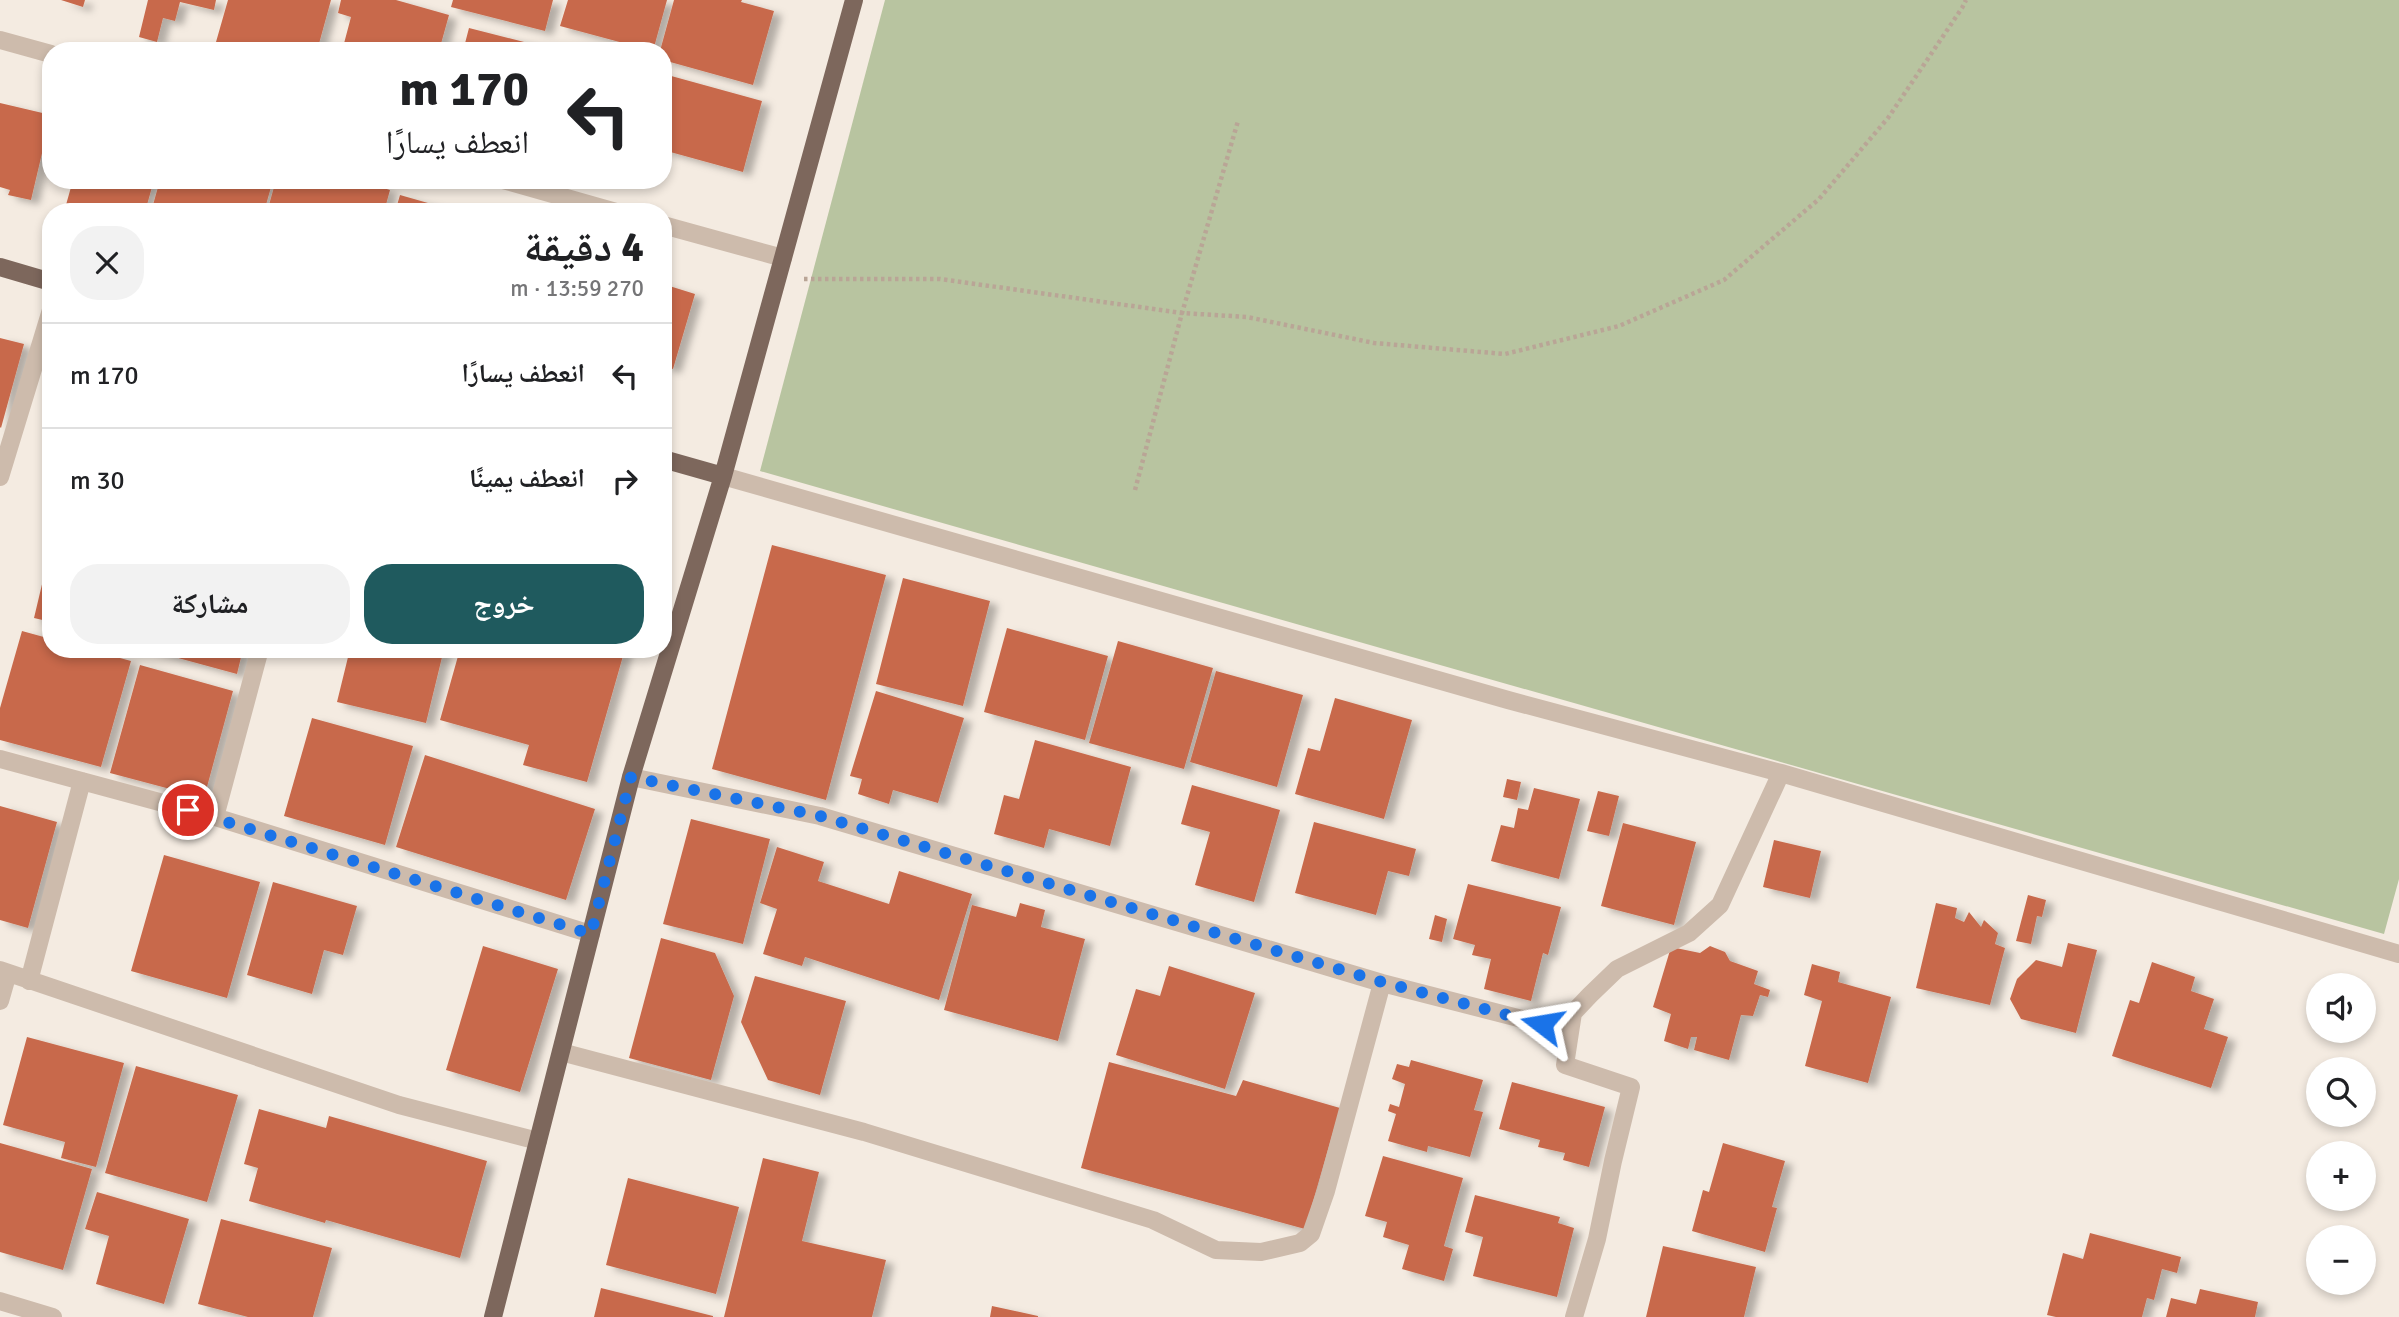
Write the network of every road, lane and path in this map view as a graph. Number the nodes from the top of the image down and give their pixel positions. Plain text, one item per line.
1 (854, 0) edge
2 (1966, 0) edge
3 (0, 40) edge
4 (42, 52) edge
5 (1238, 121) dead end
6 (535, 189) edge
7 (584, 203) edge
8 (672, 228) edge
9 (0, 267) edge
10 (781, 267) junction
11 (42, 279) edge
12 (1182, 313) junction
13 (42, 339) edge
14 (672, 462) edge
15 (723, 476) junction
16 (0, 477) edge
17 (1135, 490) dead end
18 (672, 643) edge
19 (258, 658) edge
20 (667, 658) edge
21 (0, 759) edge
22 (1781, 773) junction
23 (631, 777) junction
24 (82, 781) junction
25 (215, 817) junction
26 (591, 934) junction
27 (2399, 954) edge
28 (4, 971) edge
29 (29, 981) junction
30 (1382, 982) junction
31 (0, 1002) edge
32 (1569, 1031) junction
33 (561, 1052) junction
34 (538, 1141) junction
35 (0, 1301) edge
36 (53, 1317) edge
37 (493, 1317) edge
38 (1574, 1317) edge

1 - 10 main road
2 - 12 path
3 - 4 street
5 - 12 path
6 - 7 street
8 - 10 street
9 - 11 main road
10 - 12 path
10 - 15 main road
12 - 17 path
13 - 16 street
14 - 15 main road
15 - 18 main road
15 - 22 street
19 - 25 street
20 - 23 main road
21 - 24 street
22 - 27 street
22 - 32 street
23 - 26 main road
23 - 30 street
24 - 25 street
24 - 29 street
25 - 26 street
26 - 33 main road
28 - 29 street
28 - 31 street
29 - 34 street
30 - 32 street
30 - 33 street
32 - 38 street
33 - 34 main road
34 - 37 main road
35 - 36 street

